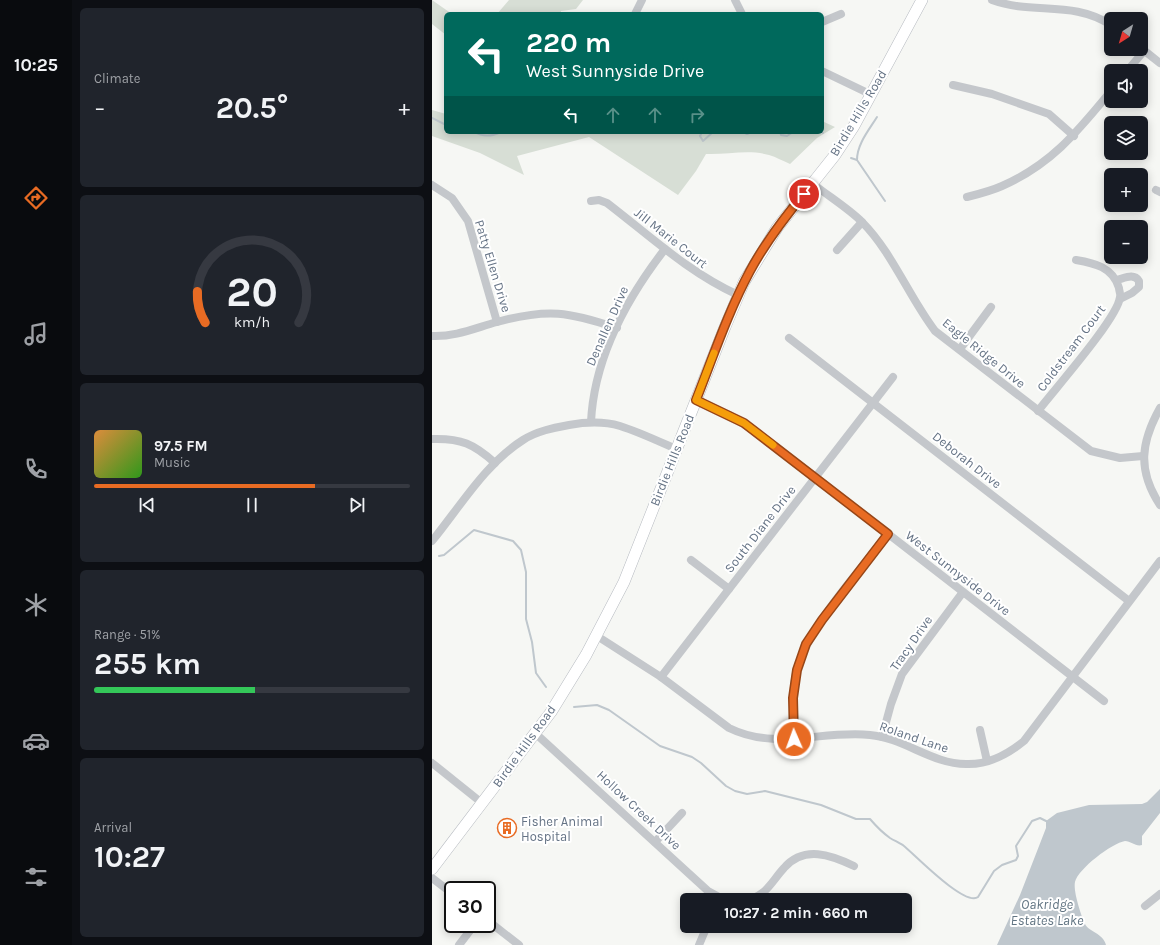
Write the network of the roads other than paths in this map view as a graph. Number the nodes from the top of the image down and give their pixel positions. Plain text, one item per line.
1 (642, 0) edge
2 (735, 0) edge
3 (922, 0) edge
4 (992, 0) edge
5 (1018, 2) edge
6 (636, 12) edge
7 (741, 12) edge
8 (841, 14) dead end
9 (1104, 19) edge
10 (824, 21) edge
11 (1148, 54) edge
12 (1160, 63) edge
13 (824, 72) edge
14 (953, 85) dead end
15 (872, 95) junction
16 (1104, 100) edge
17 (1074, 136) junction
18 (812, 183) junction
19 (432, 185) edge
20 (967, 198) dead end
21 (591, 201) dead end
22 (862, 222) junction
23 (665, 249) junction
24 (837, 250) dead end
25 (1076, 260) dead end
26 (1117, 280) junction
27 (738, 295) junction
28 (1120, 299) junction
29 (991, 307) dead end
30 (497, 322) junction
31 (617, 328) junction
32 (432, 336) edge
33 (789, 338) dead end
34 (960, 350) junction
35 (893, 377) dead end
36 (696, 400) junction
37 (873, 403) junction
38 (1160, 408) edge
39 (1038, 411) junction
40 (591, 422) junction
41 (432, 439) edge
42 (676, 449) junction
43 (1143, 456) junction
44 (495, 463) junction
45 (816, 478) junction
46 (1160, 505) edge
47 (888, 534) junction
48 (432, 541) edge
49 (691, 560) dead end
50 (1160, 561) edge
51 (729, 589) junction
52 (963, 592) junction
53 (1129, 601) junction
54 (597, 636) junction
55 (661, 677) junction
56 (1073, 677) junction
57 (1104, 701) dead end
58 (980, 730) dead end
59 (535, 733) junction
60 (882, 736) junction
61 (794, 739) junction
62 (987, 761) junction
63 (432, 763) edge
64 (482, 803) junction
65 (682, 813) dead end
66 (655, 842) junction
67 (854, 866) dead end
68 (432, 870) edge
69 (432, 878) edge
70 (444, 887) edge
71 (710, 893) edge
72 (764, 893) edge
73 (1160, 894) edge
74 (1145, 906) dead end
75 (496, 927) edge
76 (468, 933) edge
77 (704, 933) edge
78 (459, 945) edge
79 (519, 945) edge
80 (699, 945) edge

1 - 6 street
2 - 7 street
3 - 15 main road, Birdie Hills Road
4 - 5 street
5 - 9 street
8 - 10 street
11 - 12 street
13 - 15 street
14 - 17 street
15 - 18 main road, Birdie Hills Road
16 - 17 street
17 - 20 street
18 - 22 street, Eagle Ridge Drive
18 - 27 main road, Birdie Hills Road
19 - 30 street, Patty Ellen Drive
21 - 23 street, Jill Marie Court
22 - 24 street
22 - 34 street, Eagle Ridge Drive
23 - 27 street, Jill Marie Court
23 - 31 street, Denallen Drive
25 - 26 street
26 - 28 street, Coldstream Court
26 - 28 street, Coldstream Court
27 - 36 main road, Birdie Hills Road
28 - 39 street, Coldstream Court
29 - 34 street
30 - 31 street
30 - 32 street
31 - 40 street, Denallen Drive
33 - 37 street, Deborah Drive
34 - 39 street, Eagle Ridge Drive
35 - 37 street, South Diane Drive
36 - 42 main road, Birdie Hills Road
36 - 45 street, West Sunnyside Drive
37 - 45 street, South Diane Drive
37 - 53 street, Deborah Drive
38 - 43 street
39 - 43 street, Eagle Ridge Drive
40 - 42 street
40 - 44 street
41 - 44 street
42 - 54 main road, Birdie Hills Road
43 - 46 street
44 - 48 street
45 - 47 street, West Sunnyside Drive
45 - 51 street, South Diane Drive
47 - 52 street, West Sunnyside Drive
47 - 61 street
49 - 51 street
50 - 53 street, Roland Lane
51 - 55 street, South Diane Drive
52 - 56 street, West Sunnyside Drive
52 - 60 street, Tracy Drive
53 - 56 street, Roland Lane
54 - 55 street, Roland Lane
54 - 59 main road, Birdie Hills Road
55 - 61 street, Roland Lane
56 - 57 street, West Sunnyside Drive
56 - 62 street, Roland Lane
58 - 62 street
59 - 64 main road, Birdie Hills Road
59 - 66 street, Hollow Creek Drive
60 - 61 street, Roland Lane
60 - 62 street, Roland Lane
63 - 64 street
64 - 68 main road, Birdie Hills Road
65 - 66 street
66 - 71 street, Hollow Creek Drive
67 - 72 street
69 - 70 street
73 - 74 street
75 - 79 street
76 - 78 street
77 - 80 street

